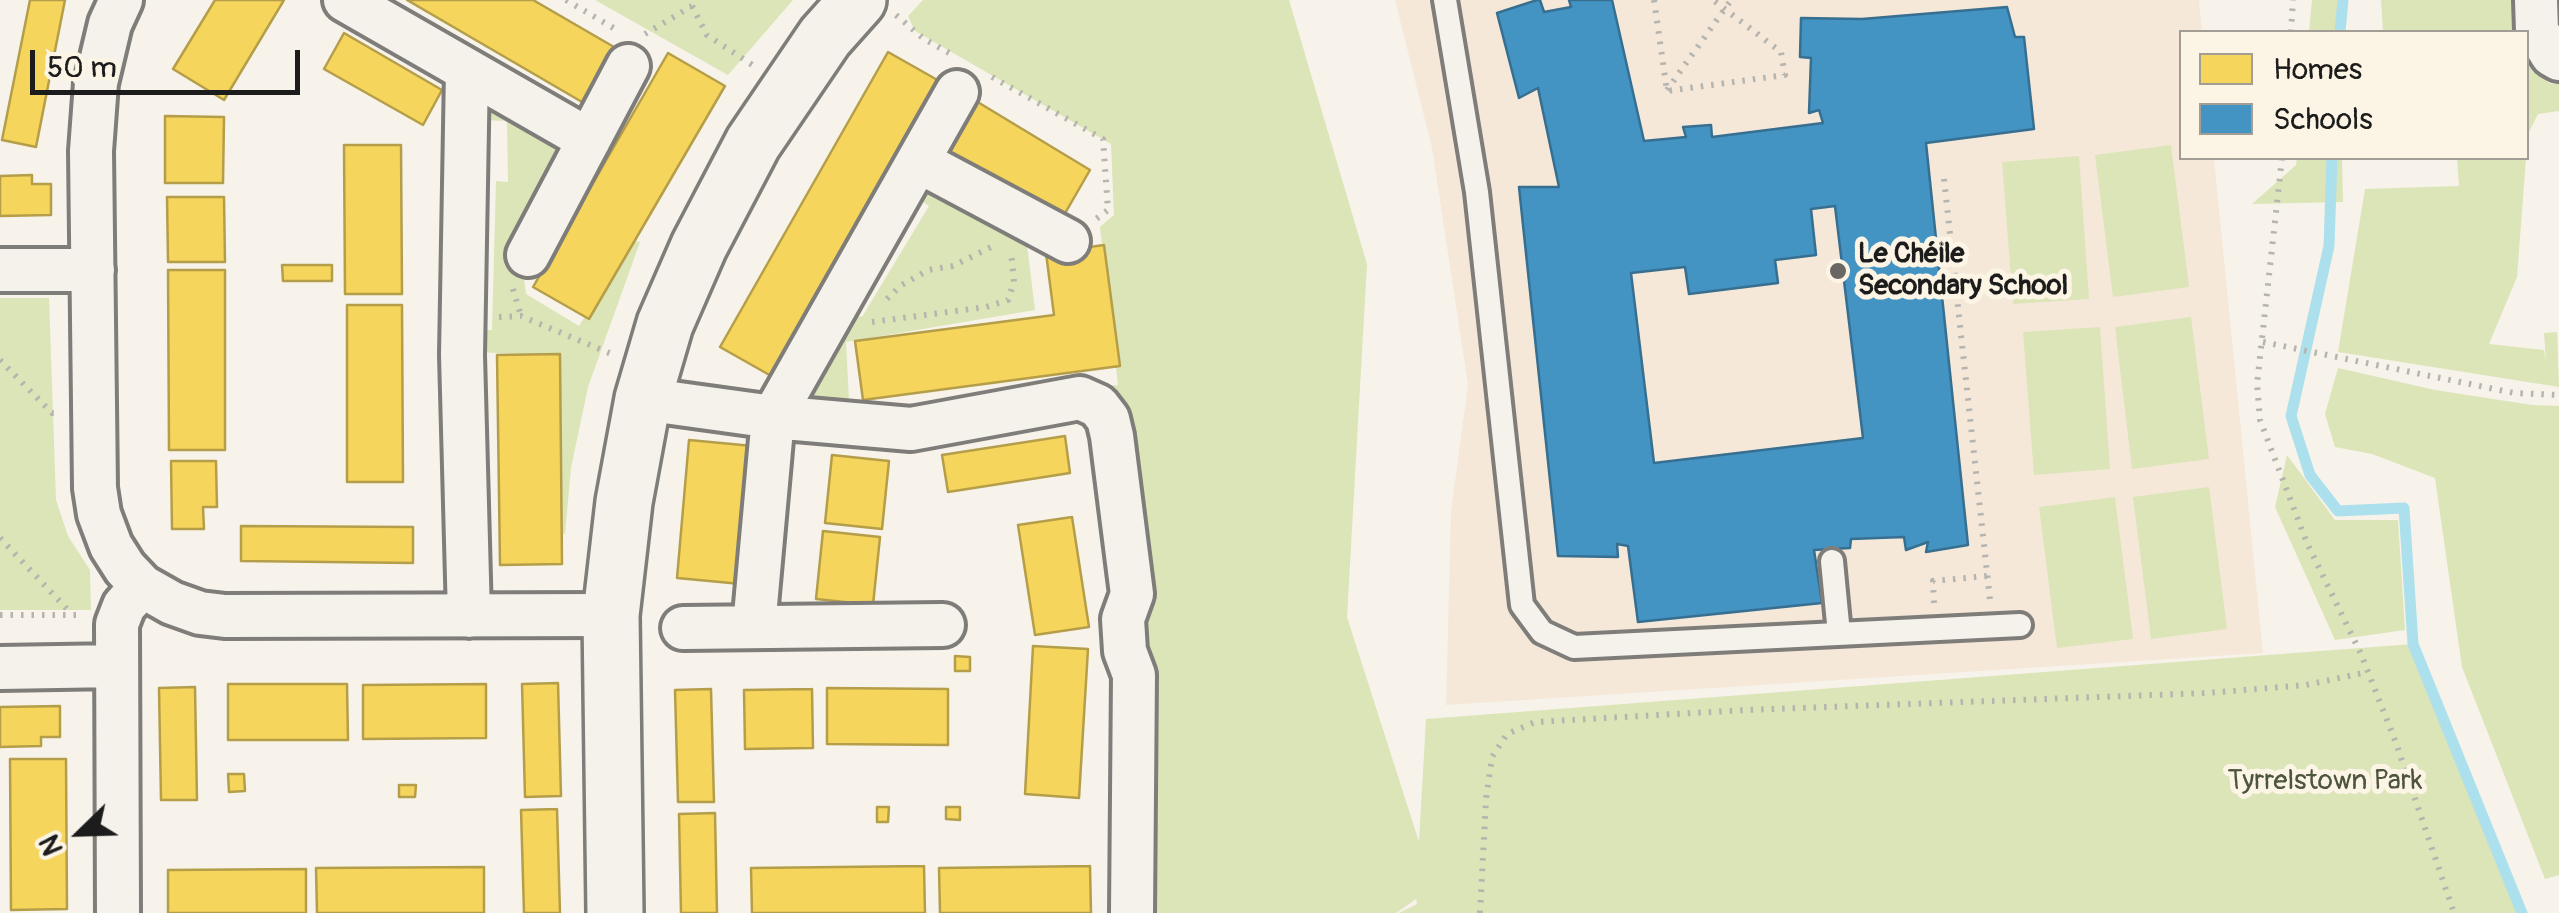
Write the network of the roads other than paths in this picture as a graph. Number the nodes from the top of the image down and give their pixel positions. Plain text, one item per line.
1 (121, 0) edge
2 (345, 0) edge
3 (1445, 0) edge
4 (2536, 0) edge
5 (873, 4) edge
6 (634, 55) road end
7 (2559, 59) edge
8 (467, 70) junction
9 (967, 75) road end
10 (589, 140) junction
11 (918, 161) junction
12 (1068, 241) road end
13 (528, 255) dead end
14 (0, 270) edge
15 (93, 270) junction
16 (647, 385) junction
17 (773, 417) junction
18 (1832, 561) dead end
19 (133, 596) junction
20 (468, 616) junction
21 (612, 616) junction
22 (943, 624) dead end
23 (2020, 625) dead end
24 (754, 627) junction
25 (683, 628) dead end
26 (1839, 634) junction
27 (116, 666) junction
28 (0, 668) edge
29 (118, 913) edge
30 (615, 913) edge
31 (1132, 913) edge

1 - 15 street
2 - 8 street
3 - 26 lane
4 - 7 street
5 - 16 street
6 - 10 street
8 - 10 street
8 - 20 street
9 - 11 street
10 - 13 street
11 - 12 street
11 - 17 street
14 - 15 street
15 - 19 street
16 - 17 street
16 - 21 street
17 - 24 street
17 - 31 street
18 - 26 lane
19 - 20 street
19 - 27 street
20 - 21 street
21 - 30 street
22 - 24 street
23 - 26 lane
24 - 25 street
27 - 28 street
27 - 29 street

